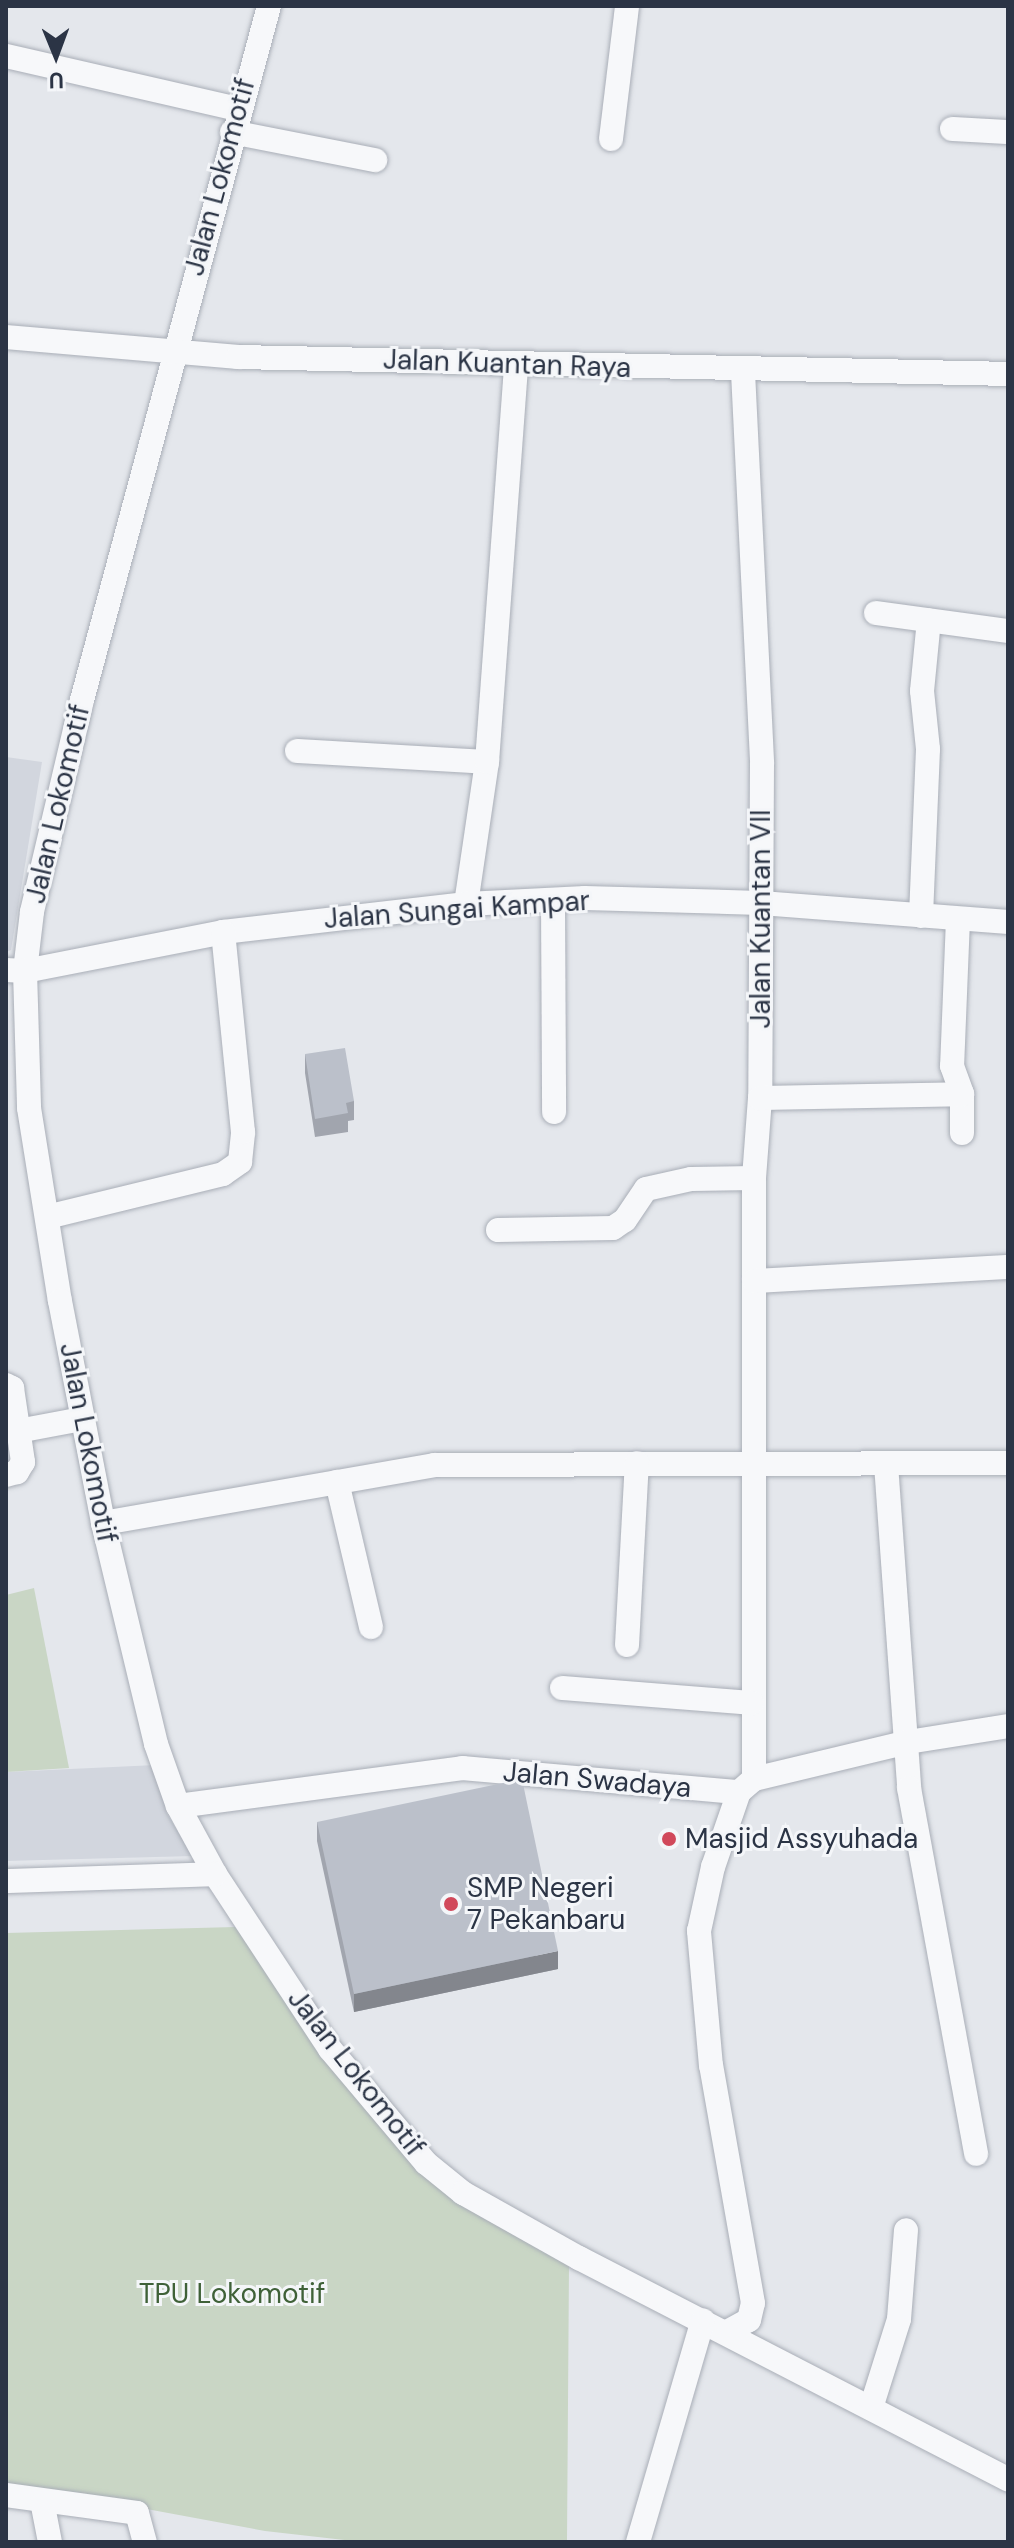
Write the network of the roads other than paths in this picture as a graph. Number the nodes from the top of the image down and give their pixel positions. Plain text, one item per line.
1 (269, 6) edge
2 (627, 6) edge
3 (6, 56) edge
4 (235, 121) junction
5 (952, 129) dead end
6 (1008, 132) edge
7 (611, 139) dead end
8 (375, 160) dead end
9 (6, 337) edge
10 (174, 349) junction
11 (516, 363) junction
12 (743, 372) junction
13 (1008, 374) edge
14 (876, 613) dead end
15 (929, 620) junction
16 (1008, 631) edge
17 (297, 751) dead end
18 (487, 762) junction
19 (553, 900) junction
20 (761, 903) junction
21 (466, 904) junction
22 (921, 916) junction
23 (958, 919) junction
24 (1008, 922) edge
25 (223, 932) junction
26 (15, 970) edge
27 (962, 1094) junction
28 (760, 1098) junction
29 (18, 1109) edge
30 (554, 1112) dead end
31 (962, 1133) dead end
32 (754, 1178) junction
33 (47, 1217) junction
34 (498, 1230) dead end
35 (1008, 1267) edge
36 (754, 1281) junction
37 (6, 1385) edge
38 (82, 1419) junction
39 (18, 1431) junction
40 (637, 1463) junction
41 (1008, 1463) edge
42 (886, 1464) junction
43 (755, 1466) junction
44 (6, 1475) edge
45 (337, 1482) junction
46 (103, 1523) junction
47 (371, 1627) dead end
48 (627, 1645) dead end
49 (562, 1688) dead end
50 (751, 1703) junction
51 (1008, 1726) edge
52 (908, 1742) junction
53 (746, 1786) junction
54 (178, 1806) junction
55 (215, 1874) junction
56 (6, 1881) edge
57 (976, 2154) dead end
58 (906, 2230) dead end
59 (703, 2320) junction
60 (727, 2332) junction
61 (871, 2408) junction
62 (1008, 2479) edge
63 (6, 2495) edge
64 (42, 2501) junction
65 (50, 2542) edge
66 (145, 2542) edge
67 (638, 2542) edge

1 - 4 street, Jalan Lokomotif
2 - 7 street
3 - 4 street
4 - 8 street
4 - 10 street, Jalan Lokomotif
5 - 6 street
9 - 10 street, Jalan Kuantan Raya
10 - 11 street, Jalan Kuantan Raya
10 - 26 street, Jalan Lokomotif
11 - 12 street, Jalan Kuantan Raya
11 - 18 street
12 - 13 street, Jalan Kuantan Raya
12 - 20 street, Jalan Kuantan VII
14 - 15 street
15 - 16 street
15 - 22 street
17 - 18 street
18 - 21 street
19 - 20 street, Jalan Sungai Kampar
19 - 21 street, Jalan Sungai Kampar
19 - 30 street
20 - 22 street, Jalan Sungai Kampar
20 - 28 street, Jalan Kuantan VII
21 - 25 street, Jalan Sungai Kampar
22 - 23 street, Jalan Sungai Kampar
23 - 24 street, Jalan Sungai Kampar
23 - 27 street
25 - 26 street, Jalan Sungai Kampar
25 - 33 street
26 - 29 street, Jalan Lokomotif
27 - 28 street
27 - 31 street
28 - 32 street, Jalan Kuantan VII
29 - 33 street, Jalan Lokomotif
32 - 34 street
32 - 36 street, Jalan Kuantan VII
33 - 38 street, Jalan Lokomotif
35 - 36 street
36 - 43 street, Jalan Kuantan VII
37 - 39 street
38 - 39 street
38 - 46 street, Jalan Lokomotif
39 - 44 street
40 - 43 street
40 - 45 street
40 - 48 street
41 - 42 street
42 - 43 street
42 - 52 street
43 - 50 street, Jalan Kuantan VII
45 - 46 street
45 - 47 street
46 - 54 street, Jalan Lokomotif
49 - 50 street
50 - 53 street, Jalan Kuantan VII
51 - 52 street, Jalan Swadaya
52 - 53 street, Jalan Swadaya
52 - 57 street
53 - 54 street, Jalan Swadaya
53 - 60 street
54 - 55 street, Jalan Lokomotif
55 - 56 street
55 - 59 street, Jalan Lokomotif
58 - 61 street
59 - 60 street, Jalan Lokomotif
59 - 67 street
60 - 61 street, Jalan Lokomotif
61 - 62 street, Jalan Lokomotif
63 - 64 street
64 - 65 street
64 - 66 street

